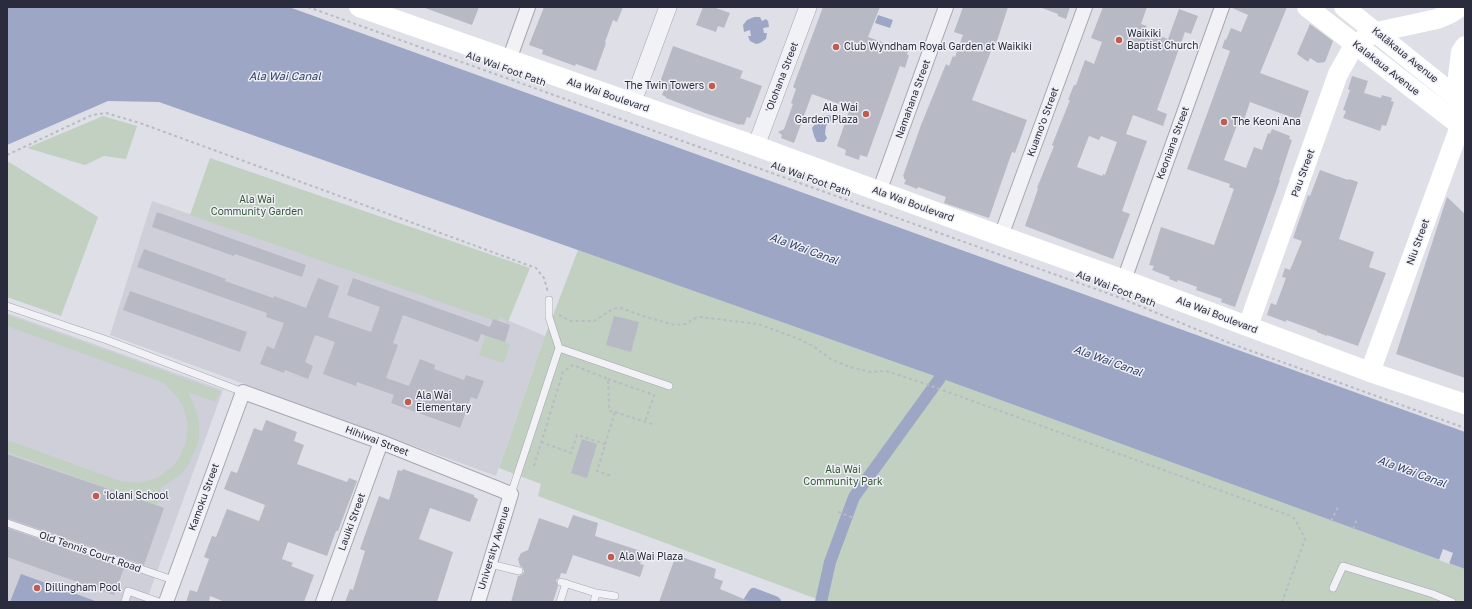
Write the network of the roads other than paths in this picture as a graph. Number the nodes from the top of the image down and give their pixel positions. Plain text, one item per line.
1 (359, 7) edge
2 (528, 7) edge
3 (668, 7) edge
4 (808, 7) edge
5 (946, 7) edge
6 (1085, 7) edge
7 (1222, 7) edge
8 (1307, 7) edge
9 (1344, 7) edge
10 (1460, 7) edge
11 (381, 11) edge
12 (1377, 32) junction
13 (1356, 45) junction
14 (1465, 46) edge
15 (509, 60) junction
16 (1465, 99) edge
17 (632, 104) junction
18 (1465, 104) edge
19 (1463, 123) edge
20 (756, 146) junction
21 (879, 192) junction
22 (1002, 236) junction
23 (1124, 280) junction
24 (549, 300) road end
25 (7, 306) edge
26 (1248, 326) junction
27 (560, 348) junction
28 (1370, 372) junction
29 (669, 386) dead end
30 (243, 392) junction
31 (1465, 404) edge
32 (1465, 414) edge
33 (382, 442) junction
34 (511, 494) junction
35 (7, 523) edge
36 (490, 564) junction
37 (519, 571) dead end
38 (173, 580) junction
39 (1333, 588) dead end
40 (596, 593) junction
41 (614, 596) dead end
42 (125, 602) edge
43 (159, 602) edge
44 (166, 602) edge
45 (323, 602) edge
46 (478, 602) edge
47 (560, 602) edge
48 (594, 602) edge
49 (1452, 602) edge

1 - 11 main road, Ala Wai Boulevard
2 - 15 street
3 - 17 street
4 - 20 street, ʻOlohana Street
5 - 21 street, Namahana Street
6 - 22 street, Kuamo'o Street
7 - 23 street, Keoniana Street
8 - 13 main road, Kalakaua Avenue
9 - 12 main road, Kalākaua Avenue
10 - 12 main road, Pau Street
11 - 15 main road, Ala Wai Boulevard
12 - 13 main road, Pau Street
12 - 18 main road, Kalākaua Avenue
13 - 19 main road, Kalakaua Avenue
13 - 26 main road, Pau Street
14 - 16 main road
15 - 17 main road, Ala Wai Boulevard
17 - 20 main road, Ala Wai Boulevard
19 - 28 main road, Niu Street
20 - 21 main road, Ala Wai Boulevard
21 - 22 main road, Ala Wai Boulevard
22 - 23 main road, Ala Wai Boulevard
23 - 26 main road, Ala Wai Boulevard
24 - 27 lane
25 - 30 lane
26 - 28 main road, Ala Wai Boulevard
27 - 29 lane
27 - 34 lane
28 - 31 main road, Ala Wai Boulevard
28 - 32 main road
30 - 33 street, Hihiwai Street
30 - 38 street, Kamoku Street
33 - 34 street, Hihiwai Street
33 - 45 street, Lauiki Street
34 - 36 street, University Avenue
35 - 38 lane, Old Tennis Court Road
36 - 37 lane
36 - 46 street, University Avenue
38 - 44 street, Kamoku Street
39 - 49 lane
40 - 41 lane
40 - 47 lane
40 - 48 lane
42 - 43 lane

